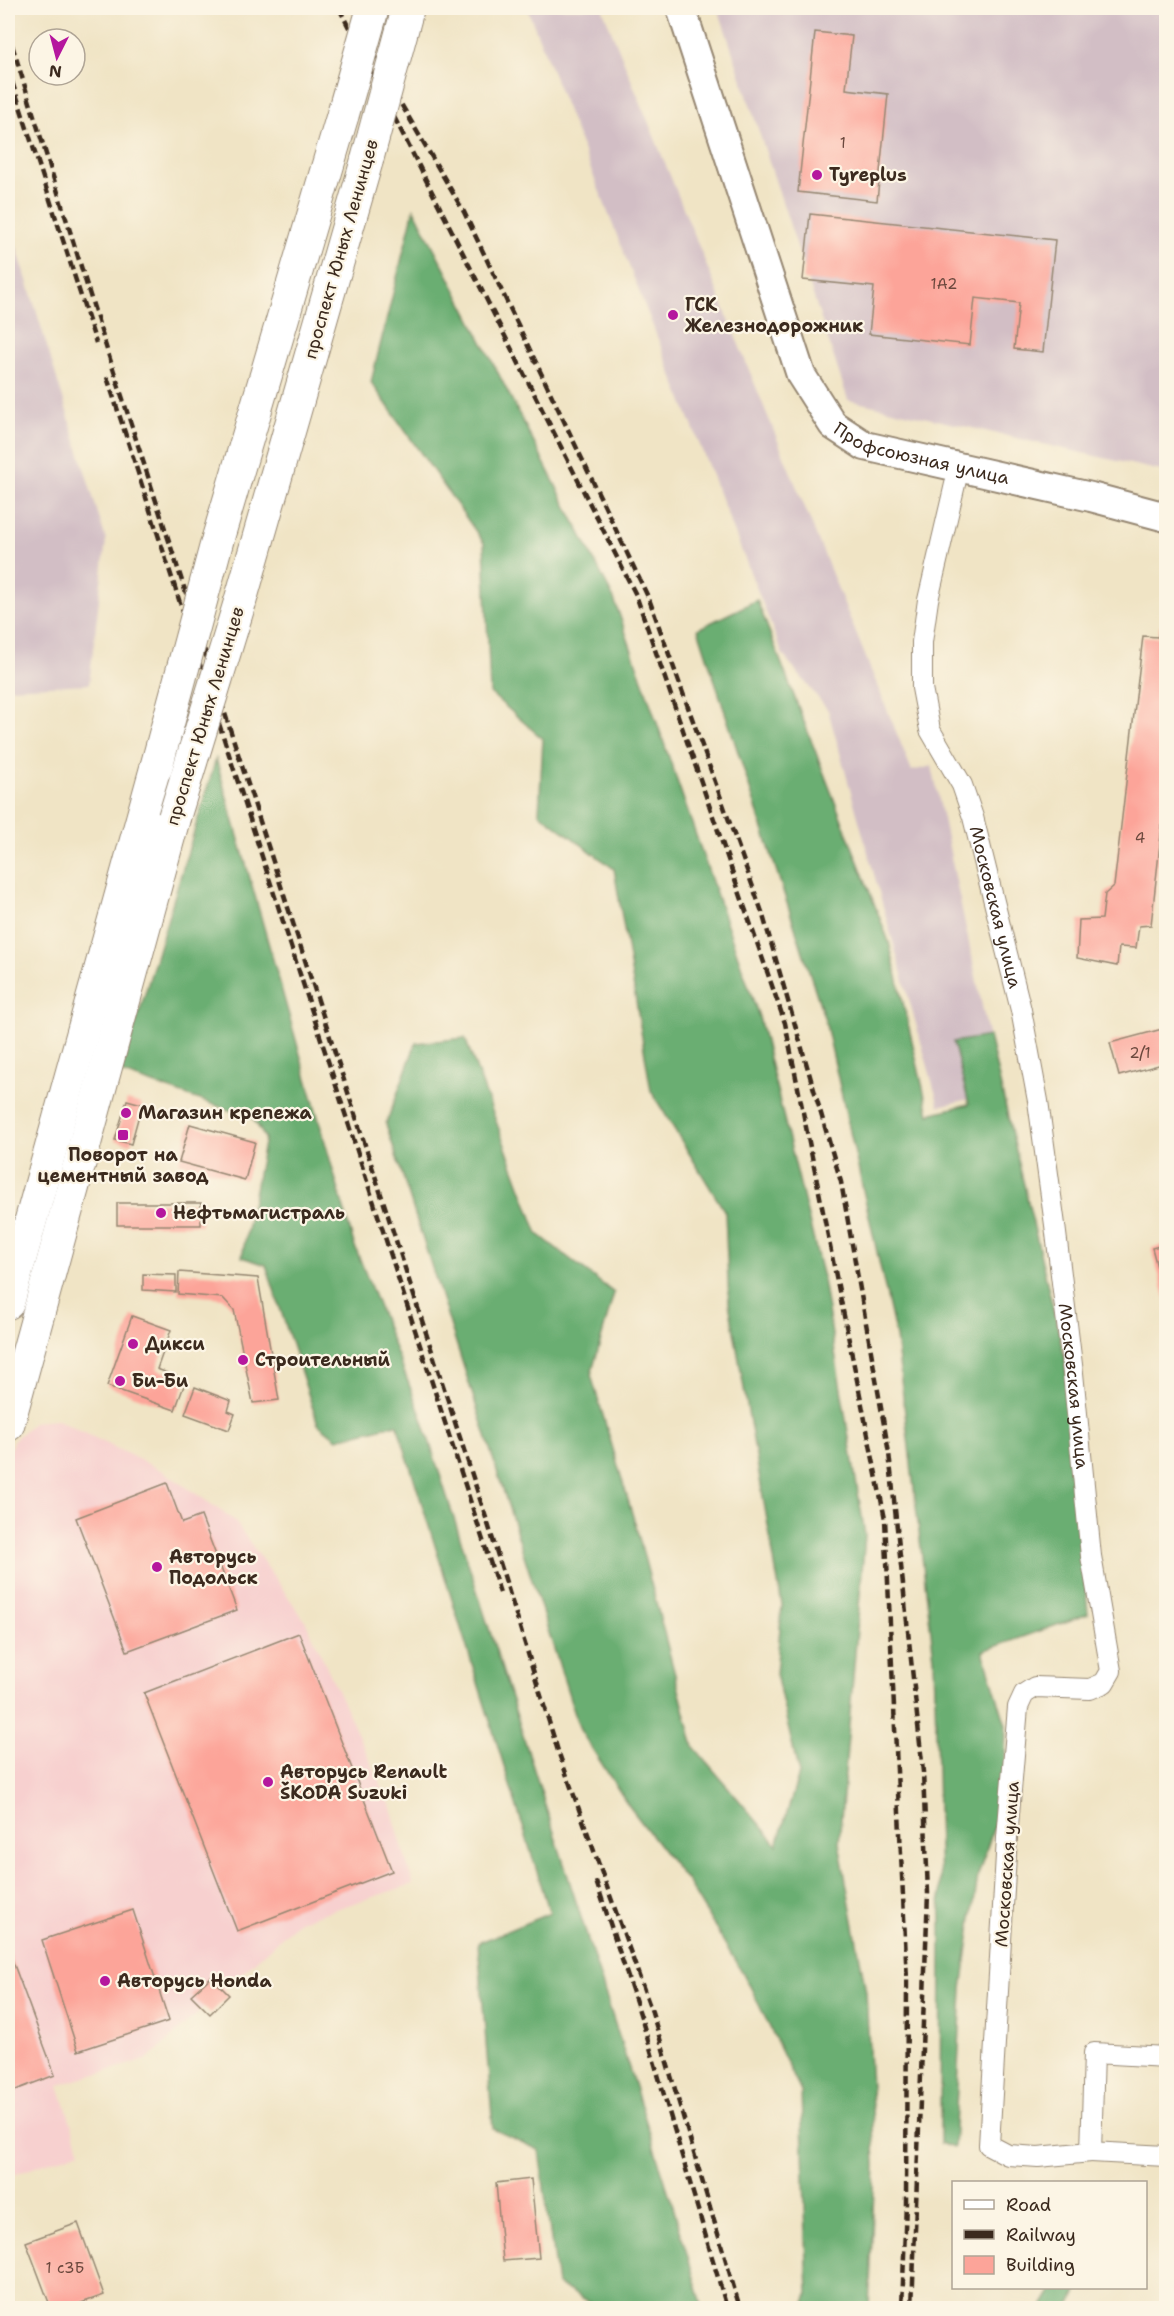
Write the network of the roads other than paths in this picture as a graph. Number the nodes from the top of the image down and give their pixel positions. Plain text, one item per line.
1 (373, 8) edge
2 (408, 8) edge
3 (681, 8) edge
4 (959, 467) junction
5 (1167, 517) edge
6 (18, 1232) edge
7 (8, 1303) edge
8 (8, 1425) edge
9 (1167, 2057) edge
10 (1091, 2152) junction
11 (1167, 2156) edge

1 - 6 main road, проспект Юных Ленинцев, bridge
2 - 8 main road, проспект Юных Ленинцев, bridge
3 - 4 main road, Профсоюзная улица
4 - 5 main road, Профсоюзная улица
4 - 10 street, Московская улица
6 - 7 main road, проспект Юных Ленинцев
9 - 10 street
10 - 11 street

